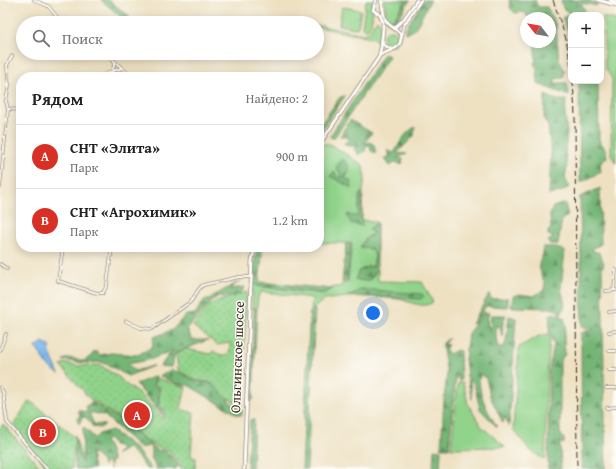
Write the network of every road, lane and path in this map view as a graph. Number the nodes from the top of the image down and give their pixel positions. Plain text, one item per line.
1 (34, 0) edge
2 (376, 0) edge
3 (382, 0) edge
4 (417, 0) edge
5 (421, 0) edge
6 (598, 0) edge
7 (610, 0) edge
8 (616, 2) edge
9 (374, 4) junction
10 (383, 5) junction
11 (616, 5) edge
12 (384, 9) junction
13 (380, 13) junction
14 (56, 16) edge
15 (393, 28) junction
16 (401, 36) junction
17 (382, 38) junction
18 (392, 49) junction
19 (12, 56) dead end
20 (379, 57) junction
21 (113, 60) joint
22 (123, 68) junction
23 (112, 72) joint
24 (127, 72) edge
25 (8, 109) junction
26 (16, 110) edge
27 (324, 138) edge
28 (0, 187) edge
29 (62, 252) edge
30 (111, 252) edge
31 (254, 252) edge
32 (0, 264) edge
33 (7, 270) dead end
34 (616, 270) edge
35 (251, 277) junction
36 (615, 290) edge
37 (606, 291) dead end
38 (616, 311) edge
39 (609, 312) dead end
40 (126, 321) dead end
41 (616, 331) edge
42 (609, 332) dead end
43 (6, 334) dead end
44 (0, 350) edge
45 (609, 351) dead end
46 (616, 351) edge
47 (609, 370) dead end
48 (616, 370) edge
49 (0, 387) edge
50 (606, 388) dead end
51 (616, 388) edge
52 (616, 407) edge
53 (607, 408) dead end
54 (47, 469) edge
55 (244, 469) edge

1 - 14 street
2 - 9 main road
3 - 10 main road
4 - 15 main road
5 - 16 main road
6 - 11 main road
7 - 8 main road
9 - 10 main road
9 - 13 main road
10 - 12 main road
12 - 13 main road
12 - 15 main road
13 - 17 main road
15 - 16 main road
15 - 17 main road
16 - 18 main road
17 - 18 main road
17 - 20 main road
18 - 20 main road
19 - 25 street
20 - 27 main road
21 - 22 street
21 - 23 street
22 - 23 street
22 - 24 street
25 - 26 street
25 - 28 street
29 - 30 street
31 - 35 main road, Ольгинское шоссе
32 - 33 street
34 - 36 street
35 - 40 street
35 - 55 main road, Ольгинское шоссе
36 - 37 street
38 - 39 street
41 - 42 street
43 - 44 street
45 - 46 street
47 - 48 street
49 - 54 street
50 - 51 street
52 - 53 street

